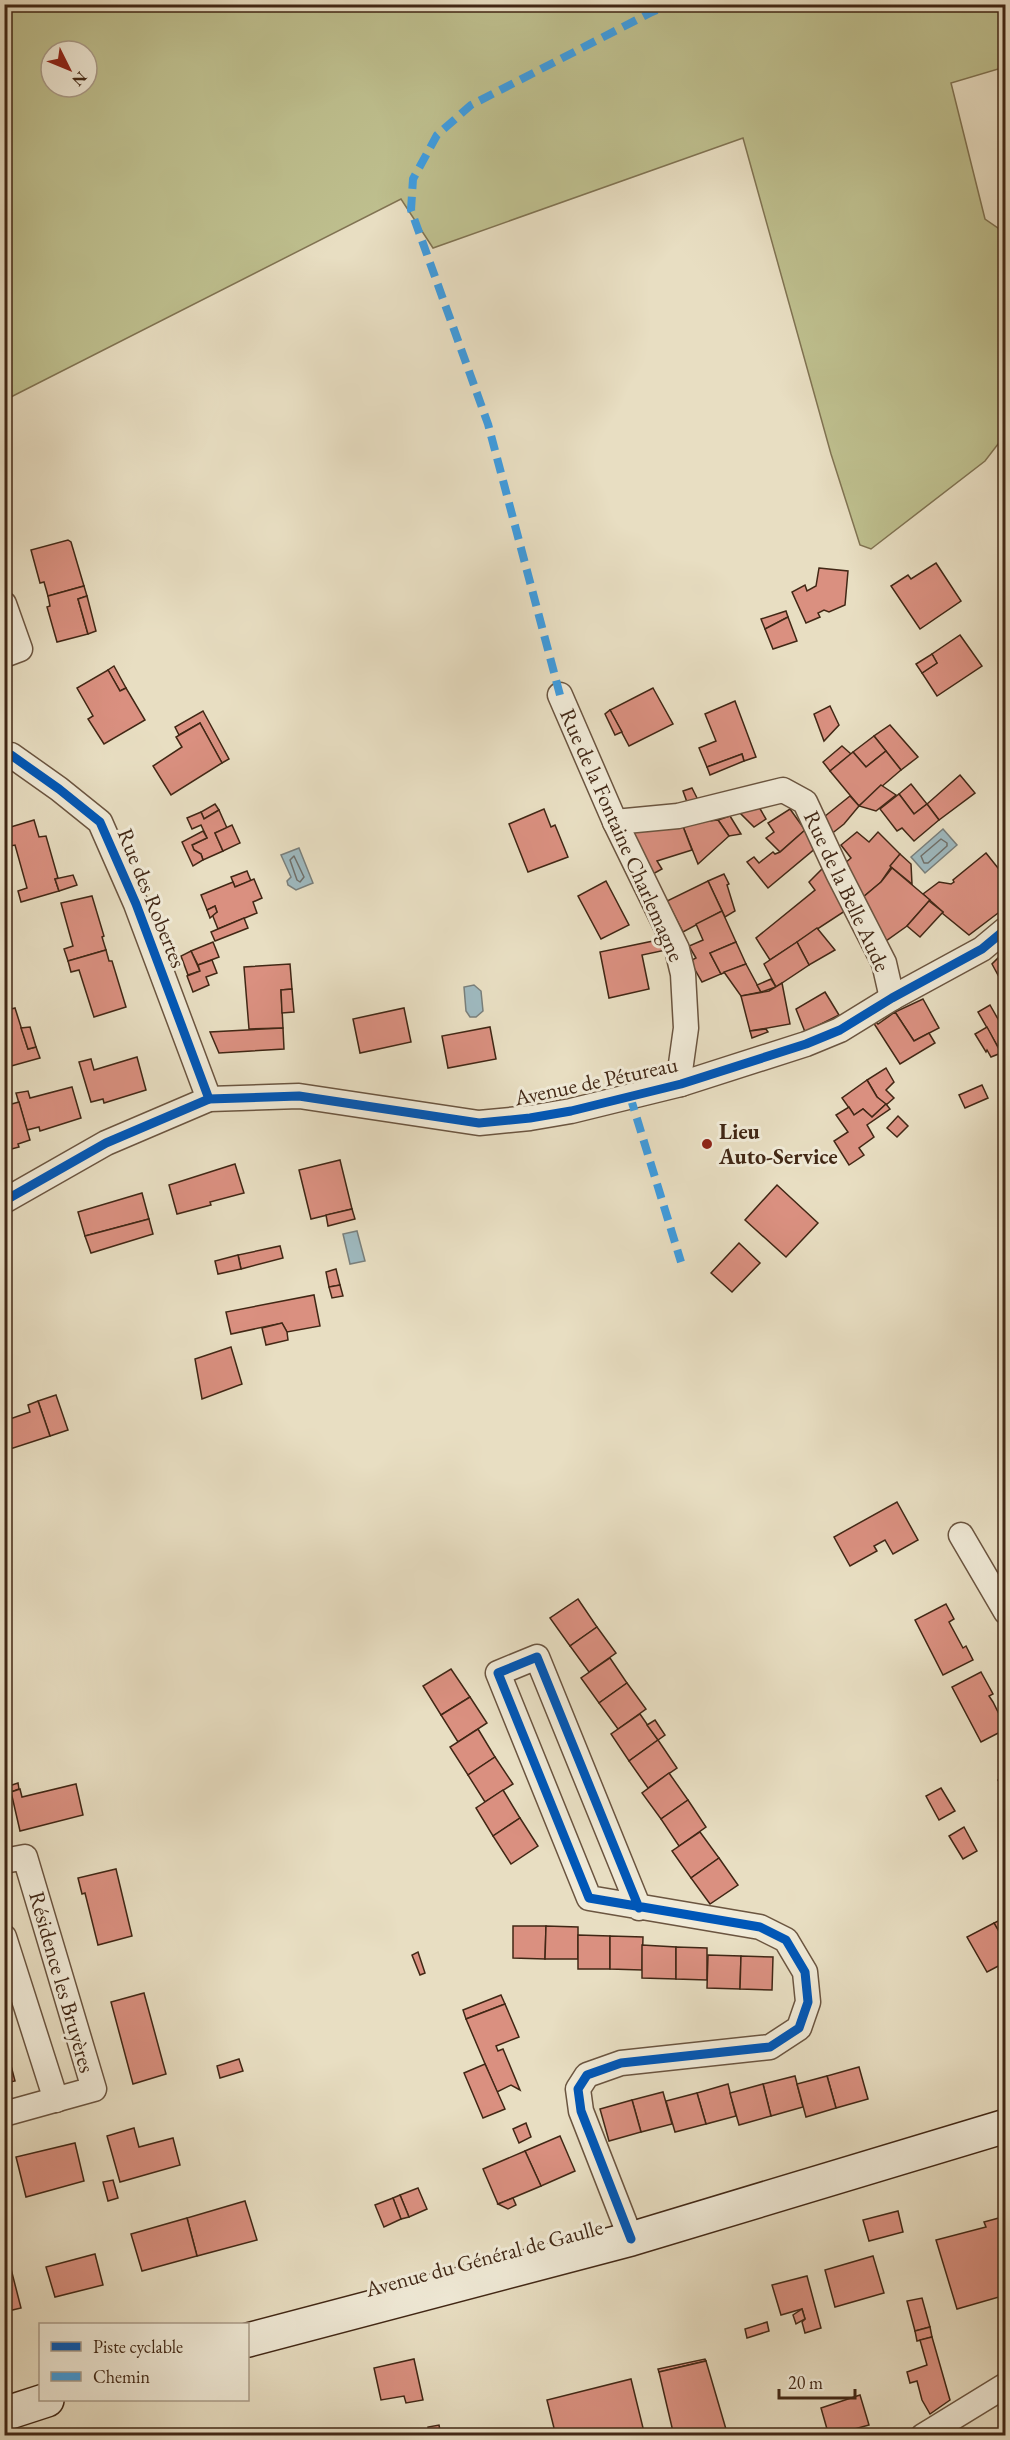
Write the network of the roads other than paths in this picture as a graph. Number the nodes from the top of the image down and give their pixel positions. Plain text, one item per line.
1 (4, 604) edge
2 (4, 654) edge
3 (560, 695) dead end
4 (7, 749) edge
5 (615, 822) junction
6 (1005, 928) edge
7 (892, 998) junction
8 (681, 1084) junction
9 (208, 1100) junction
10 (4, 1201) edge
11 (960, 1535) dead end
12 (1005, 1612) edge
13 (4, 1861) edge
14 (639, 1908) junction
15 (4, 1937) edge
16 (56, 2100) junction
17 (4, 2114) edge
18 (1005, 2126) edge
19 (631, 2239) junction
20 (249, 2340) edge
21 (1005, 2385) edge
22 (39, 2388) edge
23 (4, 2395) edge
24 (44, 2401) edge
25 (4, 2414) edge
26 (923, 2436) edge

1 - 2 street
3 - 5 street, Rue de la Fontaine Charlemagne
4 - 9 street, Rue des Robertes
5 - 7 street, Rue de la Belle Aude
5 - 8 street, Rue de la Fontaine Charlemagne
6 - 7 street, Avenue de Pétureau
7 - 8 street, Avenue de Pétureau
8 - 9 street, Avenue de Pétureau
9 - 10 street, Avenue de Pétureau
11 - 12 street
13 - 16 street, Résidence les Bruyères
14 - 14 street
14 - 19 street
15 - 16 street, Résidence les Bruyères
16 - 17 street, Résidence les Bruyères
18 - 19 main road, Avenue du Général de Gaulle
19 - 20 main road, Avenue du Général de Gaulle
21 - 26 street
22 - 23 main road
24 - 25 main road

